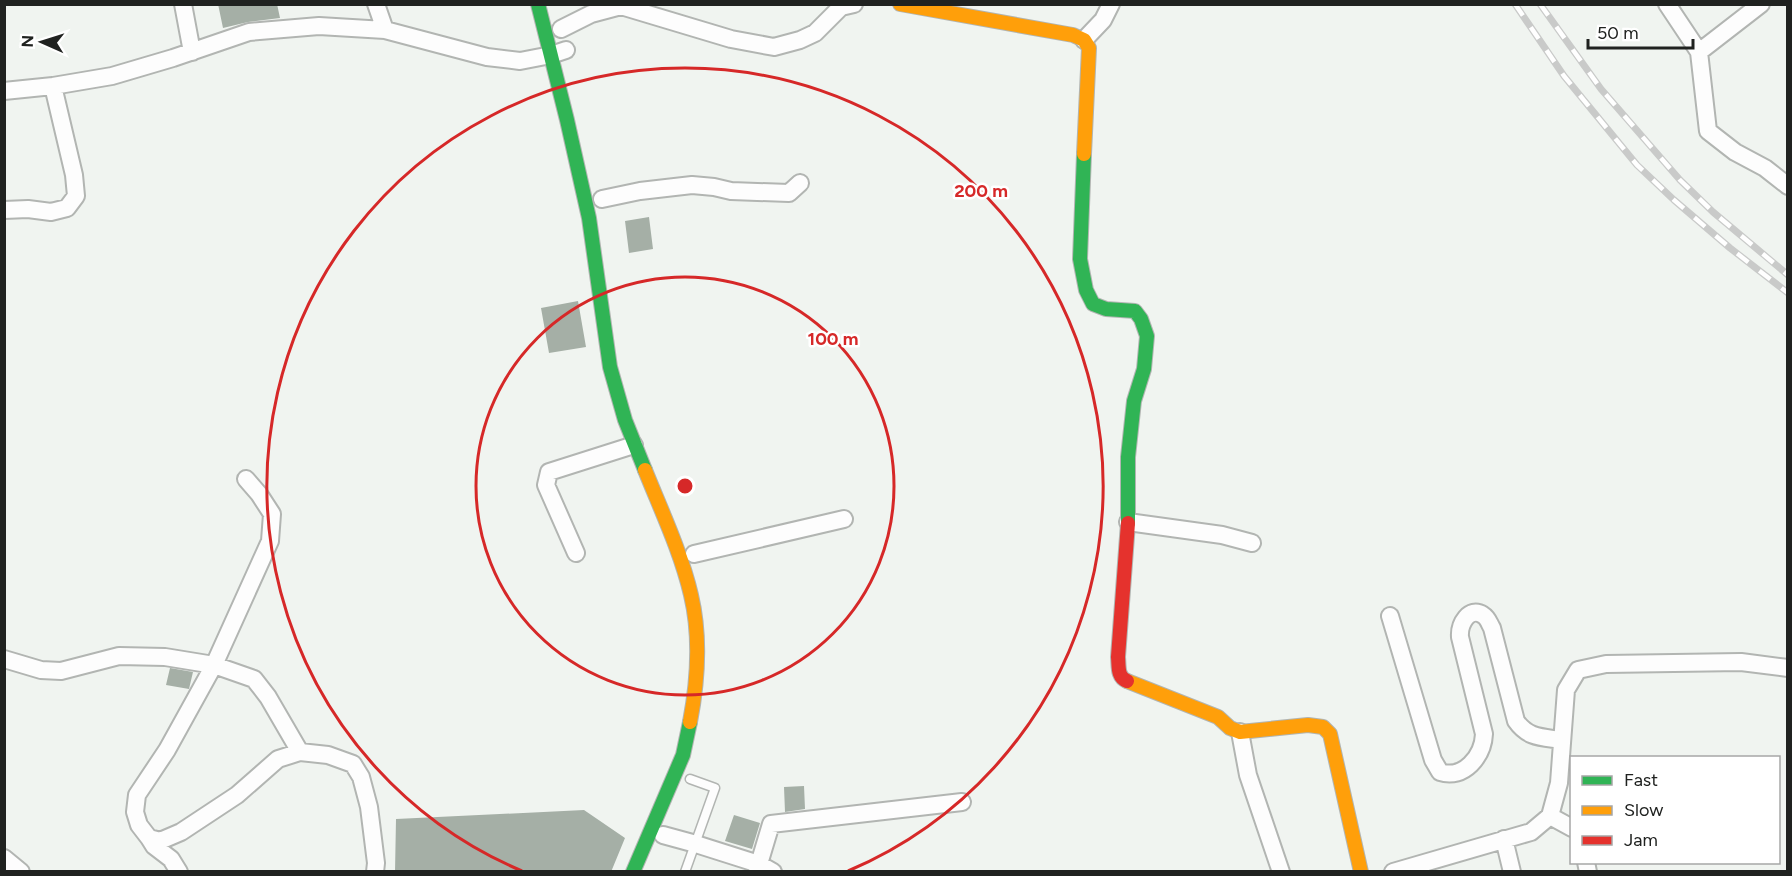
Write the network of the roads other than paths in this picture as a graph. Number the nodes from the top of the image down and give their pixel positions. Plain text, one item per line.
1 (183, 4) edge
2 (376, 4) edge
3 (538, 4) edge
4 (854, 4) edge
5 (900, 4) edge
6 (1111, 4) edge
7 (1667, 4) edge
8 (1761, 4) edge
9 (559, 21) joint
10 (386, 30) junction
11 (1084, 40) junction
12 (192, 52) junction
13 (1699, 52) junction
14 (562, 56) junction
15 (53, 87) junction
16 (4, 91) edge
17 (800, 183) dead end
18 (1788, 186) edge
19 (602, 200) dead end
20 (4, 210) edge
21 (634, 445) junction
22 (246, 479) dead end
23 (844, 519) dead end
24 (681, 522) dead end
25 (1128, 522) junction
26 (1252, 543) dead end
27 (576, 553) dead end
28 (695, 559) joint
29 (1390, 616) dead end
30 (4, 659) edge
31 (214, 665) junction
32 (1788, 668) edge
33 (1240, 732) junction
34 (1561, 740) junction
35 (300, 752) junction
36 (689, 778) dead end
37 (962, 802) dead end
38 (1550, 816) junction
39 (1570, 827) edge
40 (664, 835) dead end
41 (149, 838) junction
42 (1504, 839) junction
43 (696, 844) junction
44 (4, 858) edge
45 (763, 869) edge
46 (21, 872) edge
47 (179, 872) edge
48 (375, 872) edge
49 (633, 872) edge
50 (685, 872) edge
51 (1281, 872) edge
52 (1361, 872) edge
53 (1393, 872) edge
54 (1512, 872) edge

1 - 12 street
2 - 10 street
3 - 14 main road
4 - 9 street
5 - 11 main road
6 - 11 street
7 - 13 street
8 - 13 street
9 - 14 main road
10 - 12 street
10 - 14 street
11 - 25 main road
12 - 15 street
13 - 18 street
14 - 21 main road
15 - 16 street
15 - 20 street
17 - 19 street
21 - 27 street
21 - 49 main road
22 - 31 street
23 - 28 street
24 - 28 main road
25 - 26 street
25 - 33 main road
29 - 34 street
30 - 31 street
31 - 35 street
31 - 41 street
32 - 34 street
33 - 51 street
33 - 52 main road
34 - 38 street
35 - 41 street
35 - 48 street
36 - 43 lane
37 - 45 street
38 - 39 street
38 - 42 street
40 - 43 street
41 - 47 street
42 - 53 street
42 - 54 street
43 - 45 street
43 - 50 lane
44 - 46 street

